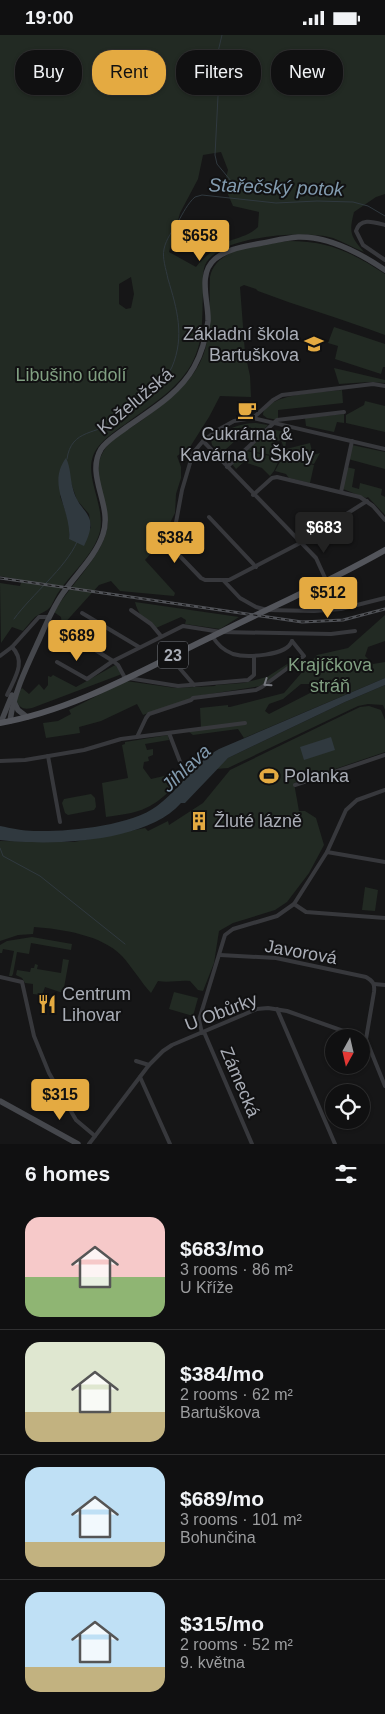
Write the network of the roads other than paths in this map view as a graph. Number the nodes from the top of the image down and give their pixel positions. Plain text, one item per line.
1 (385, 225) edge
2 (385, 260) edge
3 (385, 270) edge
4 (385, 387) edge
5 (344, 412) dead end
6 (253, 418) junction
7 (274, 422) junction
8 (203, 441) junction
9 (352, 441) junction
10 (385, 449) edge
11 (227, 467) junction
12 (341, 492) junction
13 (253, 495) junction
14 (367, 501) junction
15 (209, 517) dead end
16 (385, 519) edge
17 (302, 543) junction
18 (385, 550) edge
19 (256, 567) junction
20 (224, 580) junction
21 (326, 580) junction
22 (385, 598) edge
23 (131, 610) dead end
24 (267, 610) junction
25 (82, 613) dead end
26 (49, 617) junction
27 (355, 631) dead end
28 (66, 632) dead end
29 (221, 632) junction
30 (294, 634) junction
31 (212, 636) junction
32 (161, 637) junction
33 (292, 641) junction
34 (12, 647) junction
35 (139, 647) junction
36 (0, 656) edge
37 (254, 656) junction
38 (170, 657) junction
39 (115, 660) junction
40 (57, 662) dead end
41 (26, 669) junction
42 (126, 678) junction
43 (194, 685) junction
44 (7, 695) dead end
45 (13, 700) junction
46 (27, 717) junction
47 (10, 721) junction
48 (1, 723) edge
49 (245, 723) dead end
50 (169, 733) junction
51 (137, 737) junction
52 (385, 755) edge
53 (48, 756) junction
54 (0, 761) edge
55 (184, 772) dead end
56 (294, 785) dead end
57 (385, 791) edge
58 (60, 822) dead end
59 (327, 853) junction
60 (385, 862) edge
61 (294, 904) junction
62 (385, 918) edge
63 (220, 955) junction
64 (0, 977) edge
65 (374, 985) junction
66 (385, 985) edge
67 (277, 1009) junction
68 (336, 1029) edge
69 (367, 1029) edge
70 (203, 1032) junction
71 (370, 1049) edge
72 (136, 1061) dead end
73 (149, 1065) junction
74 (140, 1077) junction
75 (385, 1086) edge
76 (0, 1101) edge
77 (95, 1135) junction
78 (78, 1144) edge
79 (89, 1144) edge
80 (170, 1144) edge
81 (252, 1144) edge
82 (335, 1144) edge

1 - 2 street
3 - 26 main road, Koželužská
4 - 6 street
5 - 7 street
6 - 7 street
6 - 8 street
7 - 9 street
7 - 11 street
8 - 11 street
8 - 20 street
9 - 10 street
9 - 12 street
11 - 13 street
12 - 13 street
12 - 14 street
13 - 17 street
14 - 16 street
14 - 17 street
15 - 19 street
17 - 19 street
17 - 21 street
18 - 21 main road, 23
19 - 20 street
20 - 24 street
21 - 24 main road, 23
22 - 24 street
23 - 32 street
24 - 29 main road, 23
25 - 35 street
26 - 34 street
26 - 41 main road, Koželužská
27 - 30 street
28 - 39 street
29 - 30 street
29 - 31 main road, 23
29 - 32 street
30 - 33 street
31 - 37 street
31 - 38 main road, 23
32 - 35 street
33 - 37 street
33 -> 51 street
34 - 36 street
34 - 44 street
35 - 39 street
37 - 43 street
38 - 42 main road, 23
38 - 43 street
39 - 40 street
39 - 42 street
41 - 45 main road
41 - 48 main road
42 - 43 street
42 - 46 main road, 23
45 - 46 main road
45 - 47 main road
46 - 47 main road, 23
47 - 48 main road, 23
49 - 50 street
50 - 51 street
50 - 55 street
51 - 53 street
52 - 56 street
53 - 54 street
53 - 58 street
57 - 59 street
59 - 60 street
59 - 61 street
61 - 62 street
61 - 63 street
63 - 65 street, Javorová
63 - 70 street
64 - 77 street
65 - 66 street, Javorová
65 - 69 street
67 - 68 street, U Obůrky
67 - 70 street, U Obůrky
67 - 82 street
70 - 73 street, U Obůrky
70 - 81 street, Zámecká
71 - 75 street
72 - 73 street
73 - 74 street, U Obůrky
74 - 77 street, U Obůrky
74 - 80 street
76 - 78 main road
77 - 79 street, U Obůrky

